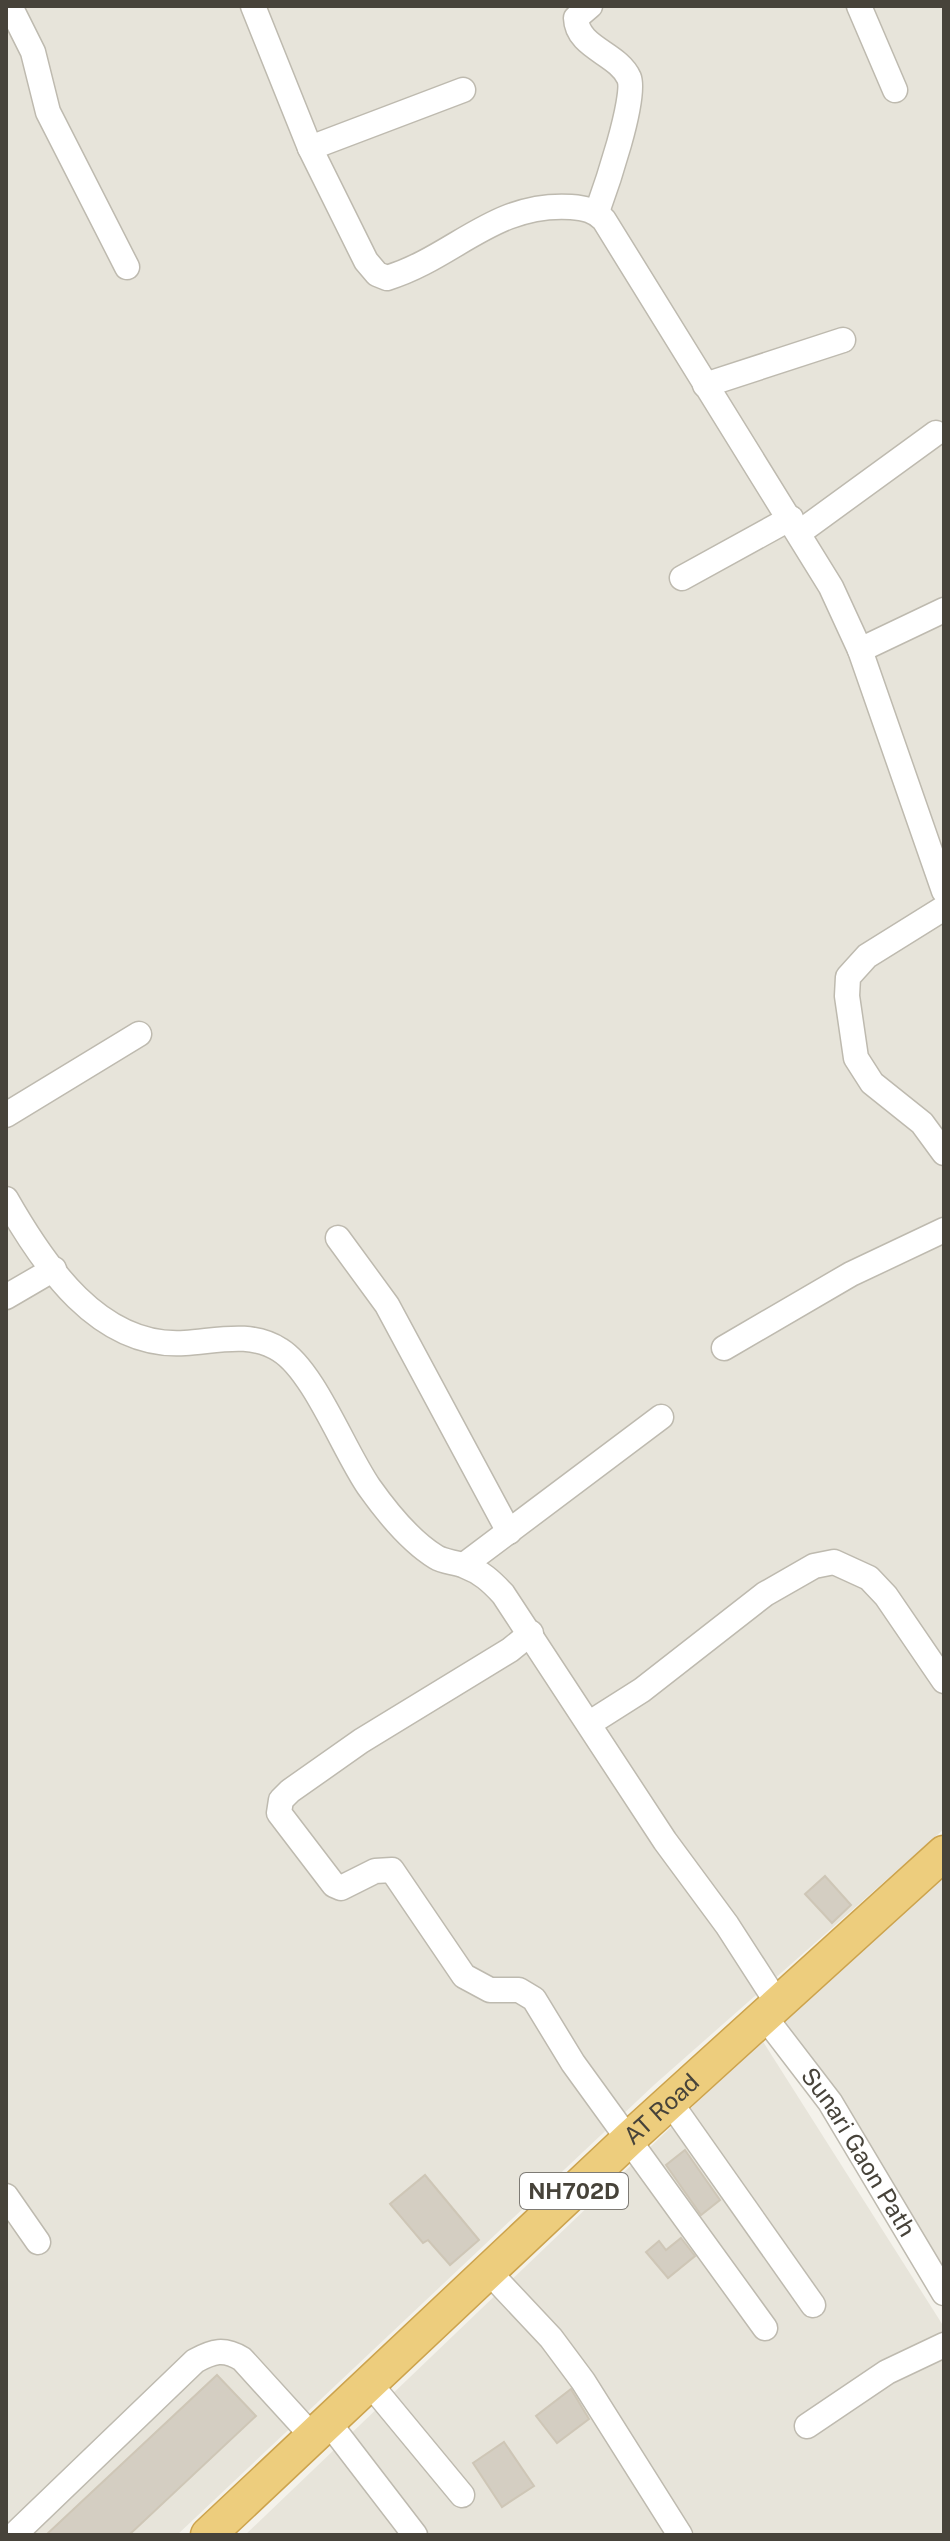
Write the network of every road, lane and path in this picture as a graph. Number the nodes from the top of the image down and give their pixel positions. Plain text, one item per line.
1 (10, 6) edge
2 (253, 6) edge
3 (590, 6) edge
4 (859, 6) edge
5 (463, 90) dead end
6 (895, 90) dead end
7 (310, 148) junction
8 (597, 212) junction
9 (127, 267) dead end
10 (843, 340) dead end
11 (705, 385) junction
12 (936, 433) dead end
13 (796, 525) junction
14 (682, 578) dead end
15 (944, 610) edge
16 (860, 650) junction
17 (944, 891) edge
18 (944, 908) edge
19 (139, 1034) dead end
20 (6, 1115) edge
21 (944, 1153) edge
22 (6, 1199) edge
23 (944, 1230) edge
24 (338, 1238) dead end
25 (54, 1269) junction
26 (6, 1297) edge
27 (724, 1348) dead end
28 (661, 1417) dead end
29 (509, 1532) junction
30 (464, 1565) junction
31 (531, 1633) junction
32 (944, 1681) edge
33 (590, 1723) junction
34 (944, 1853) edge
35 (771, 2010) junction
36 (670, 2102) junction
37 (630, 2138) junction
38 (6, 2196) edge
39 (38, 2242) dead end
40 (489, 2272) junction
41 (944, 2293) edge
42 (813, 2305) dead end
43 (765, 2328) dead end
44 (944, 2345) edge
45 (371, 2385) junction
46 (807, 2426) dead end
47 (322, 2430) junction
48 (462, 2495) dead end
49 (14, 2535) edge
50 (208, 2535) edge
51 (415, 2535) edge
52 (680, 2535) edge

1 - 9 street
2 - 7 street
3 - 8 street
4 - 6 street
5 - 7 street
7 - 8 street
8 - 11 street
10 - 11 street
11 - 13 street
12 - 13 street
13 - 14 street
13 - 16 street
15 - 16 street
16 - 17 street
18 - 21 street
19 - 20 street
22 - 25 street, Sunari Gaon Path
23 - 27 street
24 - 29 street
25 - 26 street
25 - 30 street, Sunari Gaon Path
28 - 29 street
29 - 30 street
30 - 31 street, Sunari Gaon Path
31 - 33 street, Sunari Gaon Path
31 - 37 street
32 - 33 street
33 - 35 street, Sunari Gaon Path
34 - 35 highway, AT Road / NH702D
35 - 36 highway, AT Road / NH702D
35 - 41 street, Sunari Gaon Path
36 - 37 highway, AT Road / NH702D
36 - 42 street
37 - 40 highway, AT Road / NH702D
37 - 43 street
38 - 39 street
40 - 45 highway, AT Road / NH702D
40 - 52 street
44 - 46 street
45 - 47 highway, AT Road / NH702D
45 - 48 street
47 - 49 street
47 - 50 highway, AT Road / NH702D
47 - 51 street

